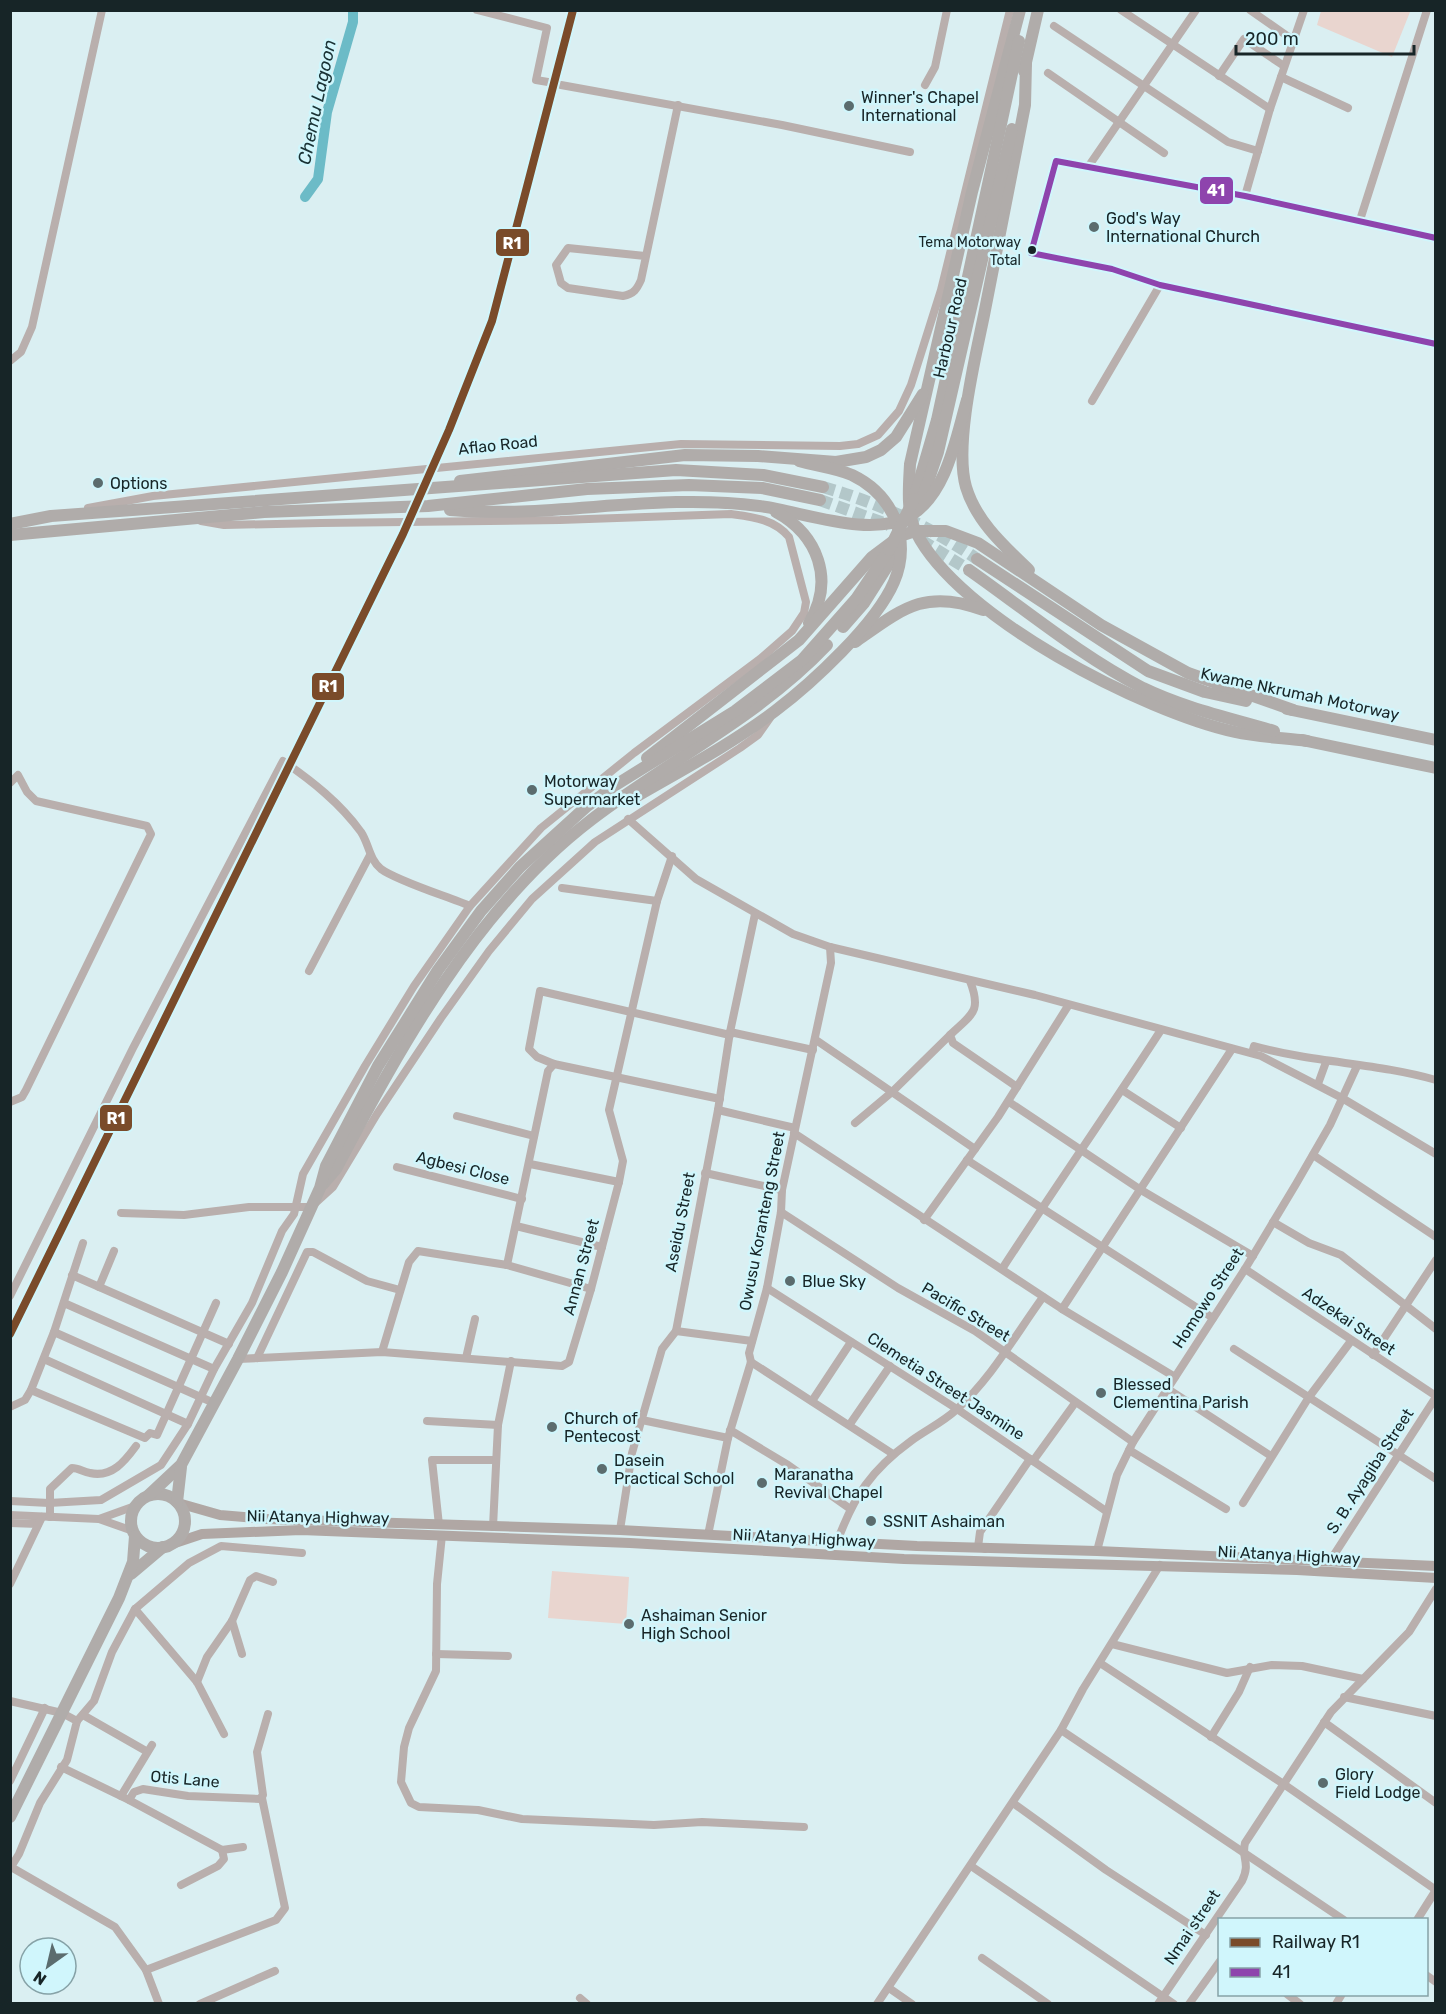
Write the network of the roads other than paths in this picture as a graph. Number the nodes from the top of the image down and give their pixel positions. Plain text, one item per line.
1 (102, 10) edge
2 (477, 10) edge
3 (947, 10) edge
4 (1010, 10) edge
5 (1020, 10) edge
6 (1026, 10) edge
7 (1038, 10) edge
8 (1121, 10) edge
9 (1196, 10) edge
10 (1304, 10) edge
11 (1427, 10) edge
12 (1255, 12) edge
13 (1054, 26) dead end
14 (1293, 40) junction
15 (1172, 45) junction
16 (1026, 63) junction
17 (1284, 66) junction
18 (1048, 73) dead end
19 (1219, 76) junction
20 (1281, 77) junction
21 (548, 82) dead end
22 (561, 85) dead end
23 (925, 85) dead end
24 (1144, 85) junction
25 (678, 105) junction
26 (1348, 108) dead end
27 (1270, 109) junction
28 (1120, 121) junction
29 (1258, 151) junction
30 (910, 153) dead end
31 (1164, 153) dead end
32 (1088, 167) junction
33 (995, 179) junction
34 (1245, 196) junction
35 (1360, 220) junction
36 (1436, 238) edge
37 (645, 256) junction
38 (1160, 285) junction
39 (1436, 344) edge
40 (10, 361) edge
41 (932, 377) junction
42 (967, 400) junction
43 (1092, 401) dead end
44 (878, 435) joint
45 (800, 461) junction
46 (823, 486) tunnel mouth
47 (434, 490) junction
48 (820, 500) tunnel mouth
49 (428, 506) junction
50 (758, 506) junction
51 (51, 516) junction
52 (911, 516) junction
53 (189, 519) junction
54 (896, 521) junction
55 (10, 524) edge
56 (915, 531) junction
57 (10, 535) edge
58 (900, 536) junction
59 (977, 559) tunnel mouth
60 (969, 570) tunnel mouth
61 (1054, 594) junction
62 (993, 614) junction
63 (799, 640) junction
64 (842, 651) junction
65 (1293, 710) junction
66 (773, 712) junction
67 (1436, 740) edge
68 (1307, 741) junction
69 (672, 757) junction
70 (1436, 768) edge
71 (10, 783) edge
72 (614, 786) junction
73 (628, 819) junction
74 (554, 852) junction
75 (370, 855) junction
76 (672, 856) junction
77 (562, 888) dead end
78 (657, 901) junction
79 (470, 906) junction
80 (755, 914) junction
81 (830, 947) junction
82 (309, 971) dead end
83 (970, 981) junction
84 (1068, 1006) junction
85 (632, 1013) junction
86 (1161, 1030) junction
87 (730, 1034) junction
88 (950, 1035) junction
89 (814, 1045) junction
90 (1232, 1049) junction
91 (1252, 1053) junction
92 (1326, 1062) junction
93 (554, 1064) junction
94 (1357, 1066) junction
95 (615, 1077) junction
96 (1436, 1080) edge
97 (1318, 1084) junction
98 (1017, 1087) junction
99 (1122, 1090) junction
100 (892, 1092) junction
101 (1342, 1098) junction
102 (720, 1099) junction
103 (10, 1102) edge
104 (1009, 1102) junction
105 (718, 1110) junction
106 (457, 1116) dead end
107 (855, 1123) dead end
108 (1181, 1128) junction
109 (795, 1131) junction
110 (534, 1136) junction
111 (975, 1149) junction
112 (1083, 1150) junction
113 (1436, 1154) edge
114 (1313, 1155) junction
115 (967, 1160) junction
116 (530, 1164) junction
117 (397, 1167) dead end
118 (705, 1173) junction
119 (619, 1182) junction
120 (320, 1188) junction
121 (782, 1190) junction
122 (1141, 1190) junction
123 (522, 1199) junction
124 (297, 1207) junction
125 (311, 1207) junction
126 (1041, 1209) junction
127 (781, 1212) junction
128 (121, 1213) dead end
129 (924, 1220) junction
130 (1273, 1222) junction
131 (516, 1226) junction
132 (1436, 1237) edge
133 (83, 1243) dead end
134 (602, 1247) junction
135 (1101, 1247) junction
136 (114, 1251) dead end
137 (1253, 1256) junction
138 (1436, 1260) edge
139 (507, 1265) junction
140 (1002, 1269) junction
141 (1245, 1269) junction
142 (72, 1275) junction
143 (99, 1287) junction
144 (767, 1288) junction
145 (591, 1289) junction
146 (400, 1290) junction
147 (10, 1296) edge
148 (1043, 1297) junction
149 (64, 1303) junction
150 (216, 1303) dead end
151 (1405, 1307) junction
152 (1062, 1309) junction
153 (1213, 1318) junction
154 (475, 1319) dead end
155 (1436, 1329) edge
156 (676, 1331) junction
157 (54, 1332) junction
158 (204, 1333) junction
159 (249, 1336) junction
160 (752, 1341) junction
161 (1351, 1341) junction
162 (851, 1342) junction
163 (229, 1344) junction
164 (1234, 1349) dead end
165 (382, 1352) junction
166 (1004, 1352) junction
167 (1373, 1355) junction
168 (257, 1358) junction
169 (466, 1358) junction
170 (44, 1359) junction
171 (238, 1359) junction
172 (193, 1360) junction
173 (511, 1361) junction
174 (751, 1362) junction
175 (890, 1366) junction
176 (214, 1370) junction
177 (1175, 1377) junction
178 (180, 1386) junction
179 (1168, 1389) junction
180 (31, 1390) junction
181 (203, 1396) junction
182 (1309, 1397) junction
183 (1436, 1397) edge
184 (812, 1401) junction
185 (1075, 1402) junction
186 (214, 1403) junction
187 (10, 1407) edge
188 (957, 1409) junction
189 (168, 1414) junction
190 (642, 1420) junction
191 (428, 1421) dead end
192 (188, 1424) junction
193 (850, 1424) junction
194 (498, 1425) junction
195 (729, 1434) junction
196 (136, 1446) dead end
197 (1131, 1446) junction
198 (1397, 1452) junction
199 (893, 1454) junction
200 (1271, 1456) junction
201 (495, 1460) junction
202 (1031, 1460) junction
203 (181, 1465) junction
204 (1436, 1479) edge
205 (149, 1495) junction
206 (10, 1501) edge
207 (178, 1502) junction
208 (49, 1503) junction
209 (1243, 1503) dead end
210 (135, 1506) junction
211 (849, 1508) junction
212 (1226, 1509) dead end
213 (1106, 1511) junction
214 (10, 1515) edge
215 (43, 1519) junction
216 (99, 1519) junction
217 (10, 1523) edge
218 (493, 1527) junction
219 (441, 1530) junction
220 (620, 1530) junction
221 (232, 1531) junction
222 (134, 1533) junction
223 (695, 1535) junction
224 (708, 1535) junction
225 (837, 1542) junction
226 (168, 1545) junction
227 (226, 1546) junction
228 (905, 1546) junction
229 (693, 1547) junction
230 (985, 1549) junction
231 (1098, 1551) junction
232 (302, 1553) dead end
233 (904, 1559) junction
234 (1330, 1561) junction
235 (1160, 1565) junction
236 (1436, 1566) edge
237 (129, 1576) junction
238 (1436, 1578) edge
239 (273, 1582) dead end
240 (10, 1584) edge
241 (1436, 1589) edge
242 (135, 1609) junction
243 (232, 1621) junction
244 (1112, 1644) junction
245 (242, 1654) dead end
246 (436, 1654) junction
247 (508, 1656) dead end
248 (1100, 1663) junction
249 (1250, 1667) junction
250 (1363, 1679) junction
251 (197, 1682) junction
252 (1344, 1697) junction
253 (10, 1701) edge
254 (45, 1708) junction
255 (62, 1713) junction
256 (268, 1714) dead end
257 (1436, 1716) edge
258 (80, 1718) junction
259 (1324, 1722) junction
260 (1061, 1730) junction
261 (224, 1734) dead end
262 (1211, 1737) junction
263 (61, 1767) junction
264 (10, 1781) edge
265 (1285, 1785) junction
266 (262, 1797) junction
267 (125, 1798) junction
268 (1013, 1803) junction
269 (1436, 1803) edge
270 (10, 1818) edge
271 (804, 1827) dead end
272 (243, 1847) dead end
273 (222, 1850) junction
274 (1244, 1855) junction
275 (971, 1866) junction
276 (11, 1867) edge
277 (181, 1885) dead end
278 (1435, 1890) edge
279 (1341, 1918) edge
280 (1418, 1918) edge
281 (1206, 1935) junction
282 (982, 1958) dead end
283 (1218, 1964) edge
284 (146, 1970) junction
285 (275, 1971) dead end
286 (888, 1988) junction
287 (1161, 2000) edge
288 (159, 2004) edge
289 (200, 2004) edge
290 (877, 2004) edge
291 (912, 2004) edge
292 (1048, 2004) edge
293 (1174, 2004) edge
294 (1189, 2004) edge

1 - 40 street
2 - 21 street
3 - 23 street
4 - 44 street, Harbour Road
5 - 41 highway
6 - 33 highway, Harbour Road
7 - 16 highway, Harbour Road
8 - 15 street
9 - 15 street
10 - 14 street
11 - 35 street
12 - 14 street
13 - 24 street
14 - 17 street
15 - 19 street
15 - 24 street
16 - 33 highway, Harbour Road
16 - 42 highway
17 - 19 street
17 - 20 street
18 - 28 street
19 - 27 street
20 - 26 street
20 - 27 street
22 - 25 street
24 - 28 street
24 - 29 street
25 - 30 street
25 - 37 street
27 - 29 street
28 - 31 street
28 - 32 street
29 - 34 street
32 - 34 street
32 - 38 street
33 - 69 highway, Harbour Road
34 - 35 street
35 - 36 street
37 - 37 street
38 - 39 street
38 - 43 street
41 - 45 highway
41 - 52 highway
42 - 52 highway
42 - 61 highway
44 - 51 street, Aflao Road
45 - 47 highway
45 - 54 highway
46 - 47 highway, Aflao Road
47 - 51 highway, Aflao Road
48 - 49 highway
49 - 50 highway
49 - 53 highway
50 - 54 highway
50 - 63 highway
51 - 55 highway, Aflao Road
52 - 54 highway
52 - 56 highway
53 - 57 highway
53 - 79 street
54 - 58 highway
56 - 58 highway
56 - 61 highway
56 - 62 highway
58 - 63 highway
58 - 64 highway
59 - 65 highway, Kwame Nkrumah Motorway
60 - 68 highway
61 - 65 highway
62 - 64 highway
62 - 68 highway
63 - 72 highway
64 - 66 highway
65 - 67 highway, Kwame Nkrumah Motorway
66 - 73 street
66 - 74 highway
68 - 70 highway
69 - 72 highway
69 - 74 highway
71 - 103 street
72 - 120 highway
73 - 76 street
73 - 125 street
74 - 120 highway
75 - 79 street
75 - 82 street
75 - 147 street
76 - 78 street, Annan Street
76 - 80 street
77 - 78 street
78 - 85 street, Annan Street
79 - 124 street
80 - 81 street
80 - 87 street, Aseidu Street
81 - 83 street
81 - 89 street, Owusu Koranteng Street
83 - 84 street
83 - 88 street
84 - 86 street
84 - 98 street
85 - 87 street
85 - 93 street
85 - 95 street, Annan Street
86 - 90 street
86 - 99 street
87 - 89 street
87 - 102 street, Aseidu Street
88 - 98 street
88 - 100 street
89 - 100 street
89 - 109 street, Owusu Koranteng Street
90 - 91 street
90 - 108 street
91 - 92 street
91 - 97 street
92 - 94 street
92 - 97 street
93 - 95 street
93 - 110 street
94 - 96 street
94 - 101 street, Homowo Street
95 - 102 street
95 - 119 street, Annan Street
97 - 101 street
98 - 104 street
99 - 108 street
99 - 112 street
100 - 107 street
100 - 111 street
101 - 113 street
101 - 114 street, Homowo Street
102 - 105 street, Aseidu Street
104 - 111 street
104 - 112 street
105 - 109 street
105 - 118 street, Aseidu Street
106 - 110 street
108 - 122 street
109 - 121 street, Owusu Koranteng Street
109 - 129 street
110 - 116 street
111 - 115 street
112 - 122 street
112 - 126 street
114 - 130 street, Homowo Street
114 - 132 street
115 - 126 street
115 - 129 street
116 - 119 street
116 - 123 street
117 - 123 street, Agbesi Close
118 - 121 street
118 - 156 street, Aseidu Street
119 - 134 street, Annan Street
120 - 125 highway
121 - 127 street, Owusu Koranteng Street
122 - 135 street
122 - 137 street
123 - 131 street
124 - 125 street
124 - 128 street
124 - 163 street
125 - 159 highway
126 - 135 street
126 - 140 street
127 - 144 street, Owusu Koranteng Street
127 - 166 street, Pacific Street
129 - 140 street
130 - 137 street, Homowo Street
130 - 151 street
131 - 134 street
131 - 139 street
133 - 142 street
134 - 145 street, Annan Street
135 - 152 street
135 - 153 street
136 - 143 street
137 - 141 street, Homowo Street
138 - 151 street
139 - 145 street
139 - 146 street
140 - 148 street
141 - 153 street, Homowo Street
141 - 161 street, Adzekai Street
142 - 143 street
142 - 149 street
143 - 158 street
144 - 160 street, Owusu Koranteng Street
144 - 162 street, Clemetia Street Jasmine
145 - 173 street, Annan Street
146 - 165 street
146 - 168 street
148 - 152 street
148 - 166 street
149 - 157 street
149 - 172 street
150 - 158 street
151 - 155 street
151 - 167 street
152 - 177 street
153 - 177 street, Homowo Street
154 - 169 street
156 - 160 street
156 - 190 street, Aseidu Street
157 - 170 street
157 - 178 street
158 - 163 street
158 - 172 street
159 - 168 street
159 - 171 highway
160 - 174 street, Owusu Koranteng Street
161 - 167 street, Adzekai Street
161 - 182 street
162 - 175 street, Clemetia Street Jasmine
162 - 184 street
163 - 176 street
164 - 182 street
165 - 168 street, Annan Street
165 - 169 street, Annan Street
166 - 185 street, Pacific Street
166 - 188 street
167 - 183 street, Adzekai Street
168 - 171 street, Annan Street
169 - 173 street, Annan Street
170 - 180 street
170 - 189 street
171 - 186 highway
172 - 176 street
172 - 178 street
173 - 194 street
174 - 184 street
174 - 195 street, Owusu Koranteng Street
175 - 188 street, Clemetia Street Jasmine
175 - 193 street
176 - 181 street
177 - 179 street, Homowo Street
178 - 181 street
178 - 189 street
179 - 197 street, Homowo Street
179 - 200 street
180 - 187 street
180 - 189 street
181 - 186 street
181 - 192 street
182 - 198 street
182 - 200 street
183 - 198 street, S. B. Ayagiba Street
184 - 193 street
185 - 197 street, Pacific Street
185 - 202 street
186 - 203 highway
188 - 199 street
188 - 202 street, Clemetia Street Jasmine
189 - 192 street
190 - 195 street
190 - 220 street, Aseidu Street
191 - 194 street
192 - 208 street
193 - 199 street
194 - 201 street
195 - 211 street
195 - 224 street, Owusu Koranteng Street
196 - 208 street
197 - 212 street, Pacific Street
197 - 213 street, Homowo Street
198 - 204 street
198 - 234 street, S. B. Ayagiba Street
199 - 211 street
200 - 209 street
201 - 218 street
201 - 219 street
202 - 213 street, Clemetia Street Jasmine
202 - 230 street
203 - 205 highway
203 - 207 highway
205 - 207 highway
205 - 210 highway
206 - 208 street
207 - 219 main road
207 - 226 highway
208 - 215 street
210 - 216 street
210 - 222 highway
211 - 225 street
213 - 231 street, Homowo Street
214 - 215 street
215 - 216 street
215 - 217 street
215 - 240 street
216 - 222 street
218 - 219 main road
218 - 220 main road
219 - 221 main road, Nii Atanya Highway
219 - 229 main road, Nii Atanya Highway
219 - 246 street
220 - 223 main road
221 - 226 main road, Nii Atanya Highway
221 - 227 street
222 - 226 highway
222 - 237 highway
223 - 224 main road
223 - 229 main road
224 - 225 main road
225 - 228 main road
226 - 237 highway
227 - 232 street
227 - 242 street
228 - 230 main road
228 - 233 main road
229 - 233 main road, Nii Atanya Highway
230 - 231 main road
231 - 234 main road
233 - 235 main road, Nii Atanya Highway
234 - 236 main road
235 - 238 main road, Nii Atanya Highway
235 - 244 street
237 - 255 highway
239 - 243 street
241 - 250 street
242 - 251 street
242 - 258 street
243 - 245 street
243 - 251 street
244 - 248 street
244 - 249 street
246 - 247 street
246 - 271 street
248 - 260 street
248 - 262 street
249 - 250 street
249 - 262 street
250 - 252 street
251 - 261 street
252 - 257 street
252 - 259 street
253 - 254 street
254 - 255 street
254 - 264 street
255 - 258 street
255 - 270 highway
256 - 266 street
258 - 263 street
258 - 267 street
259 - 265 street
259 - 269 street
260 - 268 street
260 - 274 street
262 - 265 street
263 - 267 street
263 - 276 street
265 - 274 street
265 - 278 street
266 - 267 street, Otis Lane
266 - 284 street
267 - 273 street
268 - 275 street
268 - 281 street
272 - 273 street
273 - 277 street
274 - 279 street
274 - 281 street, Nmai street
275 - 286 street
275 - 287 street
276 - 284 street
278 - 280 street
281 - 287 street, Nmai street
282 - 292 street
283 - 294 street
284 - 288 street
285 - 289 street
286 - 290 street
286 - 291 street
287 - 293 street

